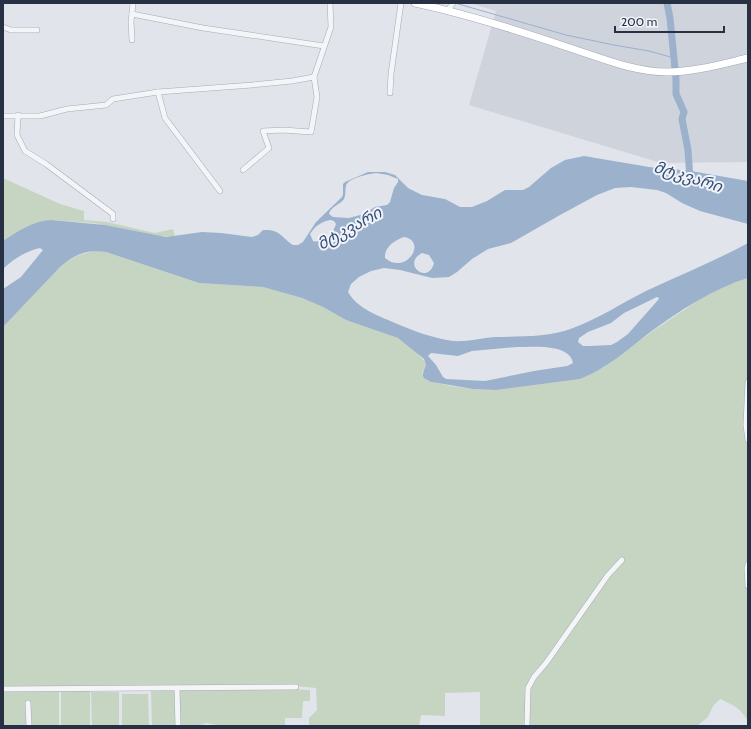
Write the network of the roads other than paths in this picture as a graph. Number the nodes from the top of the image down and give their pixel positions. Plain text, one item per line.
1 (133, 3) edge
2 (330, 3) edge
3 (401, 3) edge
4 (415, 3) edge
5 (451, 6) edge
6 (132, 14) junction
7 (3, 27) edge
8 (37, 30) dead end
9 (132, 40) dead end
10 (324, 46) junction
11 (748, 58) edge
12 (314, 77) junction
13 (158, 92) junction
14 (390, 94) dead end
15 (18, 115) junction
16 (3, 116) edge
17 (243, 170) dead end
18 (220, 191) dead end
19 (112, 219) dead end
20 (748, 382) edge
21 (748, 440) edge
22 (622, 560) dead end
23 (748, 564) edge
24 (748, 586) edge
25 (296, 687) dead end
26 (177, 688) junction
27 (3, 689) edge
28 (28, 704) dead end
29 (29, 726) edge
30 (178, 726) edge
31 (527, 726) edge

1 - 6 street
2 - 10 street
3 - 14 street
4 - 5 main road
5 - 11 main road
6 - 9 street
6 - 10 street
7 - 8 street
10 - 12 street
12 - 13 street
12 - 17 street
13 - 15 street
13 - 18 street
15 - 16 street
15 - 19 street
20 - 21 street
22 - 31 street
23 - 24 street
25 - 26 street
26 - 27 street
26 - 30 street
28 - 29 street

